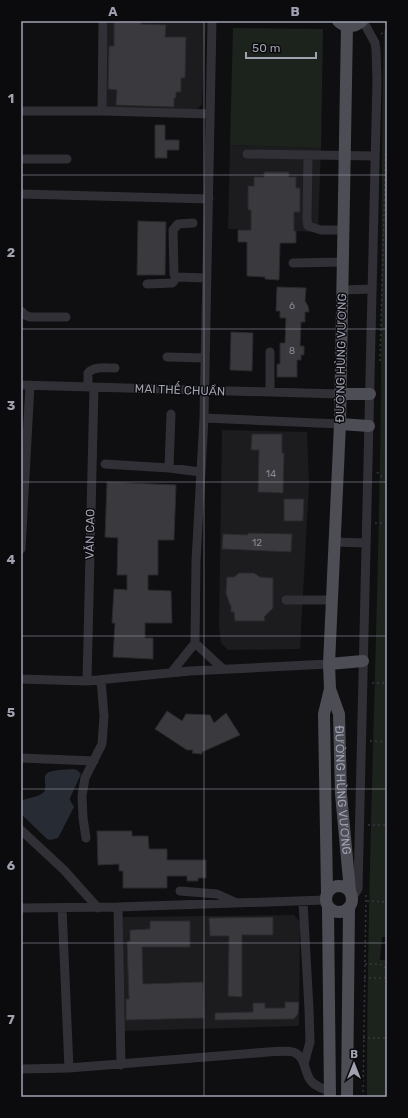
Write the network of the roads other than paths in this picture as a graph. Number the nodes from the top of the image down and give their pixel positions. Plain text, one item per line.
1 (103, 21) edge
2 (212, 21) edge
3 (363, 21) edge
4 (342, 24) edge
5 (21, 111) edge
6 (102, 111) junction
7 (210, 114) junction
8 (247, 154) dead end
9 (308, 155) junction
10 (344, 156) junction
11 (374, 156) junction
12 (21, 159) edge
13 (66, 159) dead end
14 (21, 194) edge
15 (209, 199) junction
16 (193, 222) dead end
17 (343, 230) junction
18 (342, 262) junction
19 (293, 263) dead end
20 (176, 277) junction
21 (207, 278) junction
22 (147, 284) dead end
23 (342, 290) junction
24 (372, 290) junction
25 (21, 311) edge
26 (66, 317) dead end
27 (270, 352) dead end
28 (167, 357) dead end
29 (205, 358) junction
30 (115, 368) dead end
31 (25, 385) edge
32 (91, 387) junction
33 (204, 391) junction
34 (270, 391) junction
35 (340, 394) junction
36 (370, 394) junction
37 (171, 414) dead end
38 (204, 418) junction
39 (340, 424) junction
40 (369, 426) junction
41 (24, 454) edge
42 (105, 464) dead end
43 (169, 468) junction
44 (201, 472) junction
45 (22, 513) edge
46 (334, 542) junction
47 (366, 543) junction
48 (21, 549) edge
49 (286, 600) dead end
50 (332, 600) junction
51 (195, 643) junction
52 (363, 661) junction
53 (329, 664) junction
54 (223, 670) junction
55 (171, 673) junction
56 (21, 679) edge
57 (101, 680) junction
58 (87, 681) junction
59 (330, 689) junction
60 (21, 758) edge
61 (94, 761) junction
62 (21, 830) edge
63 (86, 838) dead end
64 (180, 891) dead end
65 (351, 899) junction
66 (327, 900) junction
67 (303, 902) junction
68 (238, 904) junction
69 (118, 907) junction
70 (21, 908) edge
71 (62, 908) junction
72 (98, 908) junction
73 (304, 1064) junction
74 (121, 1065) junction
75 (69, 1068) junction
76 (21, 1069) edge
77 (330, 1094) edge
78 (347, 1097) edge

1 - 6 street
2 - 7 street
3 - 4 main road
3 - 11 street
4 - 10 main road, ĐƯỜNG HÙNG VƯƠNG
5 - 6 street
6 - 7 street
7 - 15 street
8 - 9 street
9 - 10 street
9 - 17 street
10 - 11 street
10 - 17 main road, ĐƯỜNG HÙNG VƯƠNG
11 - 24 street
12 - 13 street
14 - 15 street
15 - 21 street
16 - 20 street
17 - 18 main road, ĐƯỜNG HÙNG VƯƠNG
18 - 19 street
18 - 23 main road, ĐƯỜNG HÙNG VƯƠNG
20 - 21 street
20 - 22 street
21 - 29 street
23 - 24 street
23 - 35 main road, ĐƯỜNG HÙNG VƯƠNG
24 - 36 street
25 - 26 street
27 - 34 street
28 - 29 street
29 - 33 street
30 - 32 street, VĂN CAO
31 - 32 street, MAI THẾ CHUẨN
31 - 41 street
32 - 33 street, MAI THẾ CHUẨN
32 - 58 street, VĂN CAO
33 - 34 street, MAI THẾ CHUẨN
33 - 38 street
34 - 35 street, MAI THẾ CHUẨN
35 - 36 main road
35 - 39 main road, ĐƯỜNG HÙNG VƯƠNG
36 - 40 street
37 - 43 street
38 - 39 street
38 - 44 street
39 - 40 main road
39 - 46 main road, ĐƯỜNG HÙNG VƯƠNG
40 - 47 street
41 - 45 street
42 - 43 street
43 - 44 street
44 - 51 street
45 - 48 street
46 - 47 street
46 - 50 main road, ĐƯỜNG HÙNG VƯƠNG
47 - 52 street
49 - 50 street
50 - 53 main road, ĐƯỜNG HÙNG VƯƠNG
51 - 54 street
51 - 55 street
52 - 53 main road
52 - 65 street
53 - 54 street
53 - 59 main road, ĐƯỜNG HÙNG VƯƠNG
54 - 55 street
55 - 57 street
56 - 58 street
57 - 58 street
57 - 61 street
59 - 65 main road, ĐƯỜNG HÙNG VƯƠNG
59 - 66 main road, ĐƯỜNG HÙNG VƯƠNG
60 - 61 street
61 - 63 street
62 - 72 street
64 - 68 street
65 - 66 main road
65 - 66 main road
65 - 78 main road, ĐƯỜNG HÙNG VƯƠNG
66 - 67 street
66 - 77 main road, ĐƯỜNG HÙNG VƯƠNG
67 - 68 street
67 - 73 street
68 - 69 street
69 - 72 street
69 - 74 street
70 - 71 street
71 - 72 street
71 - 75 street
73 - 74 street
73 - 77 street
74 - 75 street
75 - 76 street

